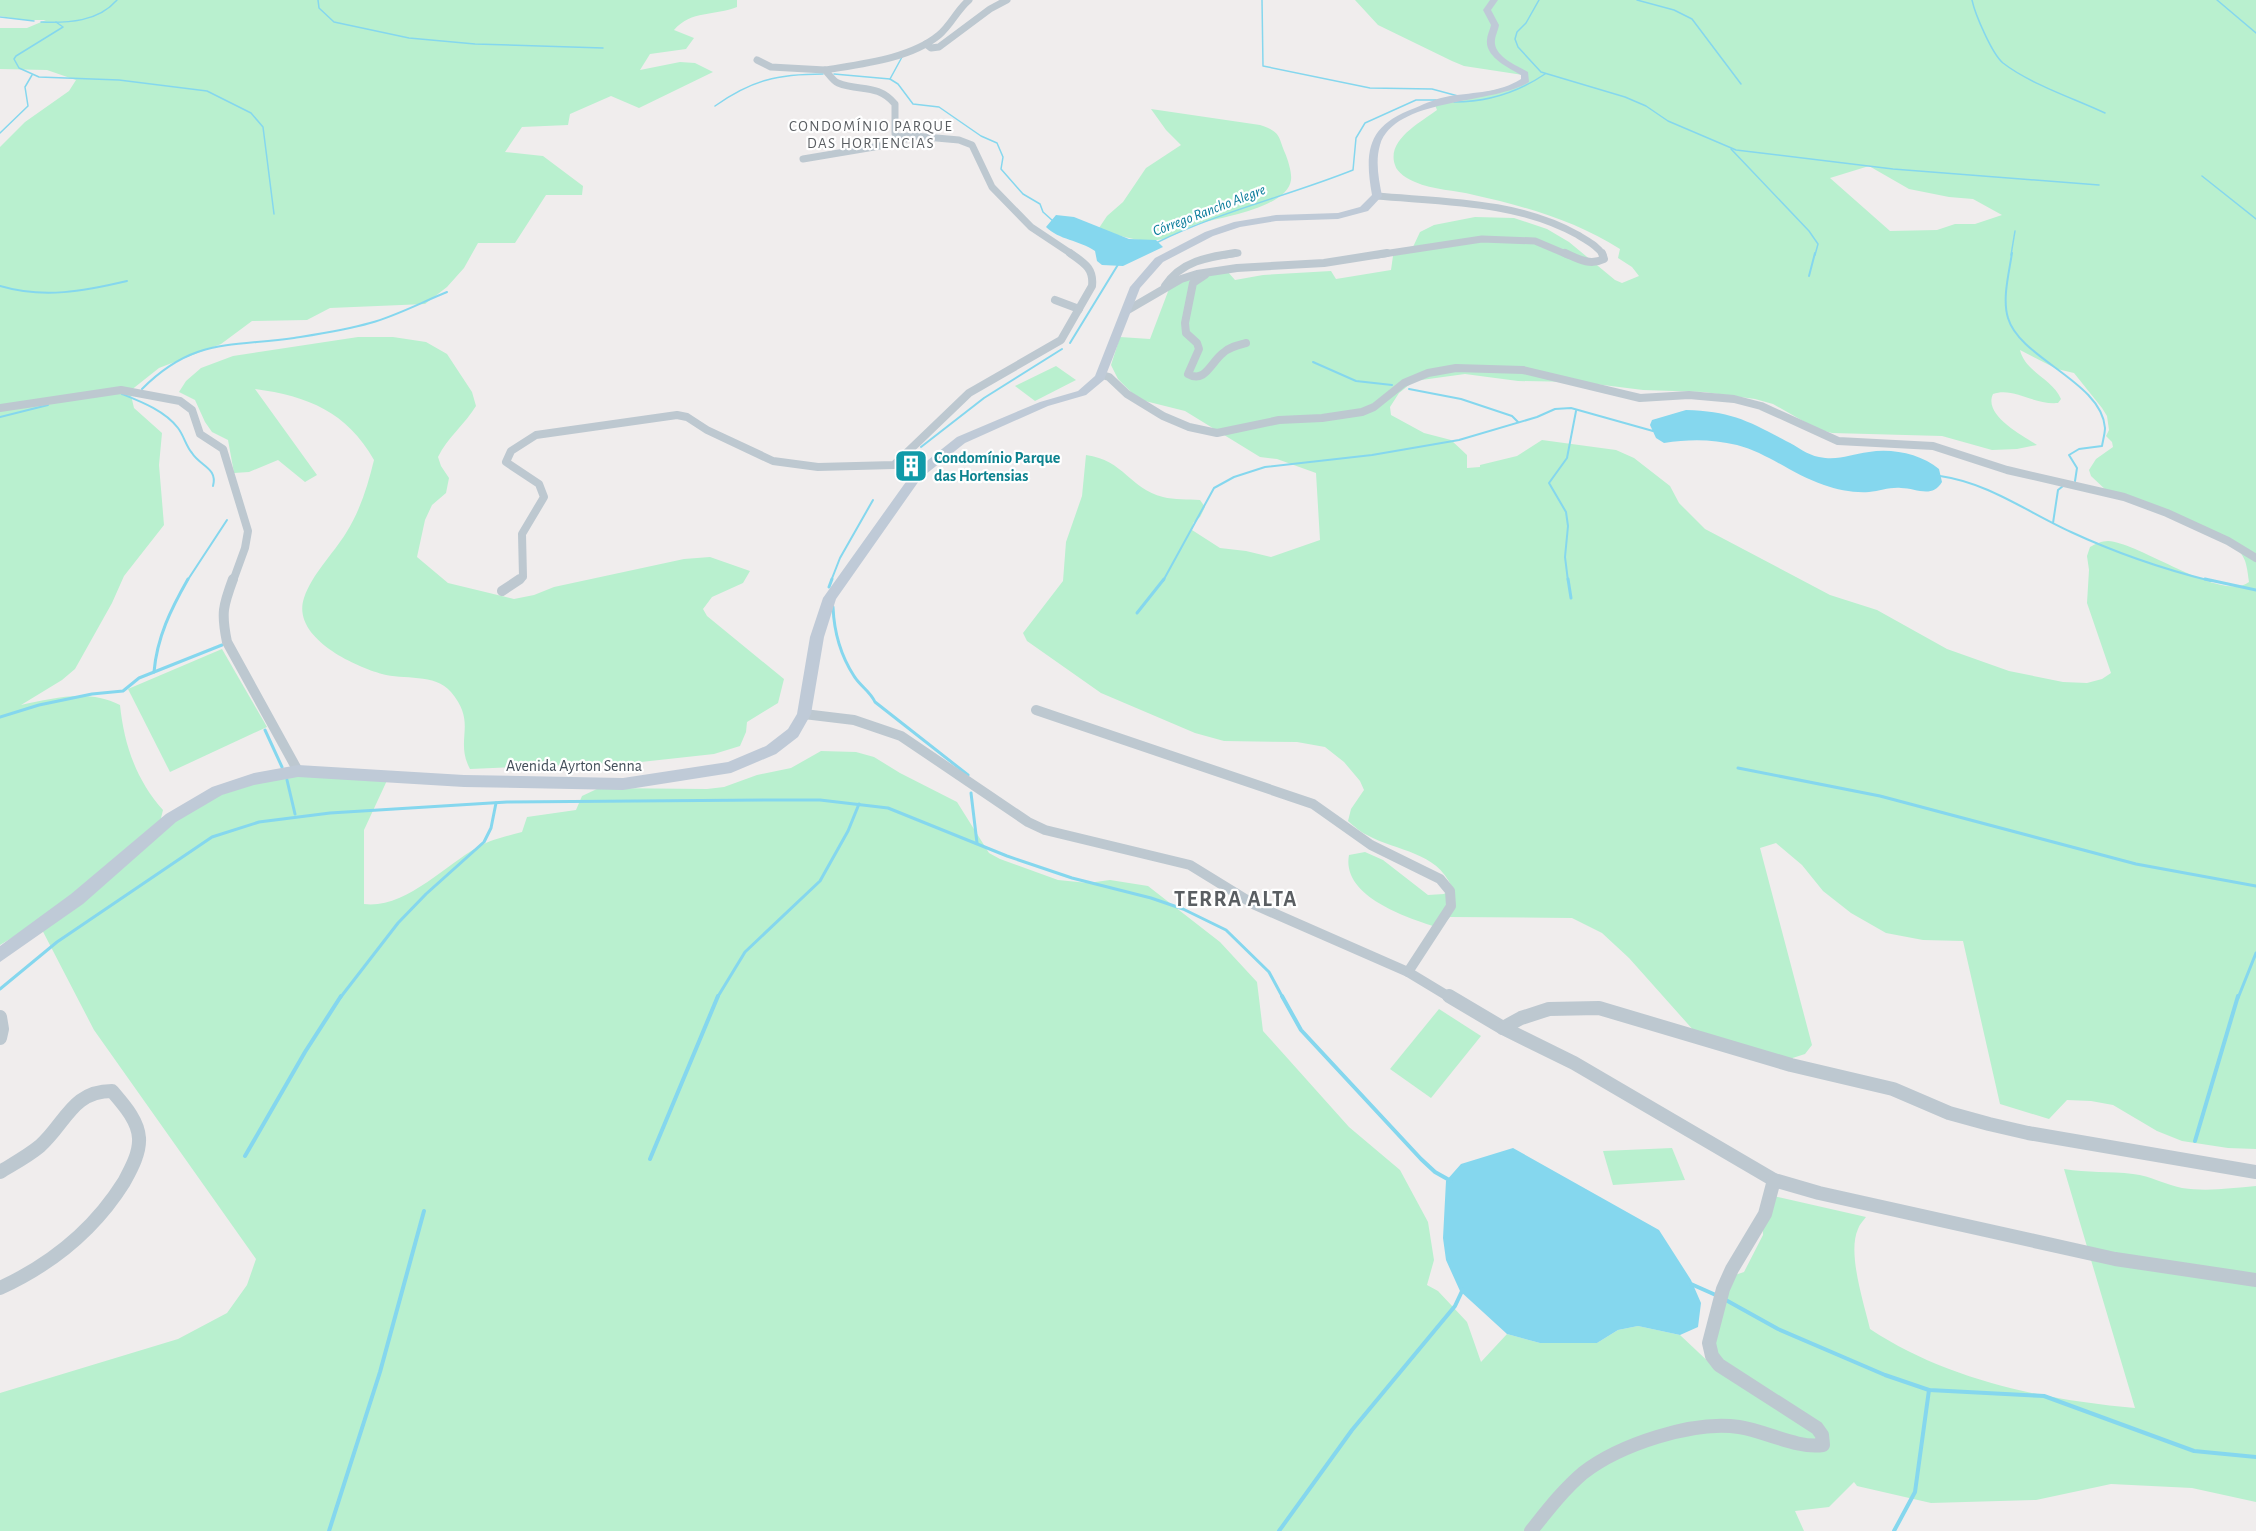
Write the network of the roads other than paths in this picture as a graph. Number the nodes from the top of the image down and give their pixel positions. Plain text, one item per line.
1 (969, 0) edge
2 (1006, 0) edge
3 (1494, 0) edge
4 (926, 44) junction
5 (757, 60) dead end
6 (825, 70) junction
7 (914, 136) junction
8 (803, 159) dead end
9 (1377, 196) junction
10 (1238, 253) dead end
11 (1213, 272) junction
12 (1164, 290) junction
13 (1055, 300) dead end
14 (1079, 309) junction
15 (1126, 311) junction
16 (1246, 343) dead end
17 (1102, 375) junction
18 (0, 408) edge
19 (900, 460) junction
20 (928, 466) junction
21 (917, 475) junction
22 (2256, 558) edge
23 (502, 591) dead end
24 (1036, 710) dead end
25 (804, 714) junction
26 (298, 771) junction
27 (0, 955) edge
28 (1408, 972) junction
29 (0, 1017) edge
30 (1503, 1028) junction
31 (0, 1038) edge
32 (0, 1172) edge
33 (2256, 1172) edge
34 (1774, 1180) junction
35 (2256, 1280) edge
36 (0, 1288) edge
37 (1531, 1531) edge

1 - 4 street
2 - 4 street
3 - 9 street
4 - 6 street
5 - 6 street
6 - 7 street
7 - 8 street
7 - 14 street
9 - 11 street
9 - 15 street
10 - 12 street
11 - 12 street
11 - 16 street
12 - 15 street
13 - 14 street
14 - 19 street
15 - 17 street
17 - 20 street, Avenida Ayrton Senna
17 - 22 street
18 - 26 street
19 - 20 street
19 - 21 street
19 - 23 street
20 - 21 street, Avenida Ayrton Senna
21 - 25 street, Avenida Ayrton Senna
24 - 28 street
25 - 26 street, Avenida Ayrton Senna
25 - 28 street
26 - 27 street, Avenida Ayrton Senna
28 - 30 street
29 - 31 street
30 - 33 street
30 - 34 street
32 - 36 street
34 - 35 street
34 - 37 street

